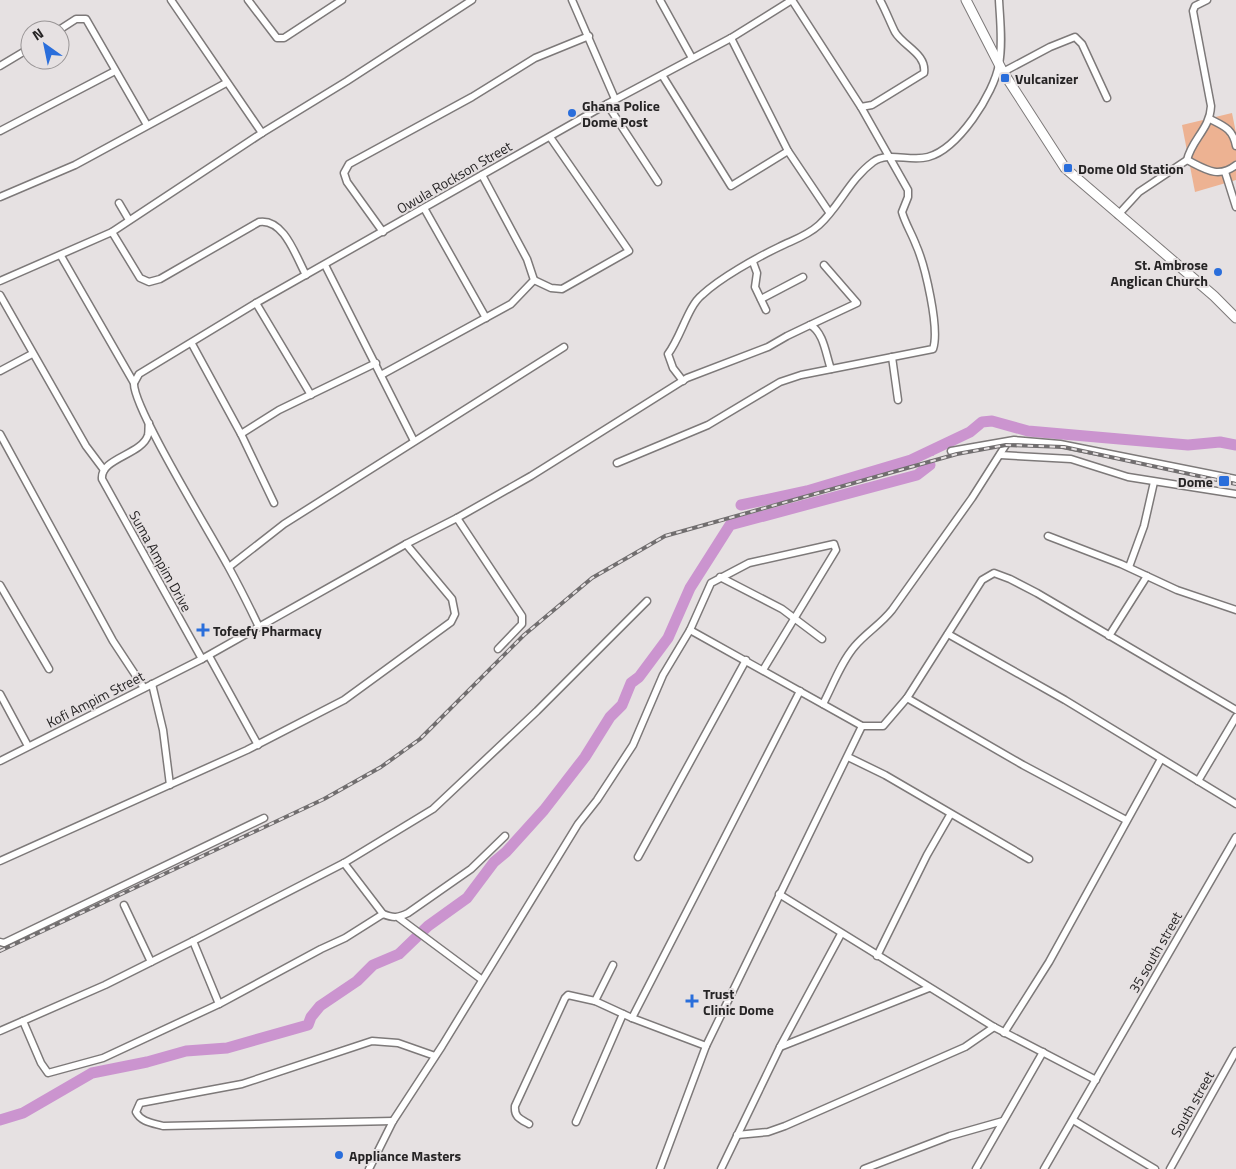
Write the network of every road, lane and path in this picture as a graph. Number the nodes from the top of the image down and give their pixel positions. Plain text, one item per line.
1 (171, 0) edge
2 (248, 0) edge
3 (342, 0) edge
4 (472, 0) edge
5 (572, 0) edge
6 (660, 0) edge
7 (880, 0) edge
8 (966, 0) edge
9 (999, 0) edge
10 (1207, 0) edge
11 (789, 1) edge
12 (332, 3) edge
13 (70, 24) edge
14 (589, 36) junction
15 (731, 38) junction
16 (20, 54) edge
17 (692, 58) junction
18 (0, 66) edge
19 (1001, 68) junction
20 (115, 72) junction
21 (662, 75) junction
22 (226, 83) junction
23 (1107, 98) dead end
24 (615, 99) junction
25 (607, 104) junction
26 (861, 107) junction
27 (1210, 119) junction
28 (146, 124) junction
29 (0, 131) edge
30 (262, 133) junction
31 (550, 136) junction
32 (1236, 146) edge
33 (788, 151) junction
34 (890, 157) junction
35 (1187, 160) junction
36 (1236, 165) edge
37 (1225, 172) junction
38 (482, 175) junction
39 (658, 182) dead end
40 (0, 197) edge
41 (119, 203) dead end
42 (1236, 207) edge
43 (424, 208) junction
44 (829, 212) junction
45 (1118, 215) junction
46 (129, 220) junction
47 (112, 232) junction
48 (383, 232) junction
49 (61, 256) junction
50 (753, 262) junction
51 (325, 265) junction
52 (824, 265) dead end
53 (306, 275) junction
54 (803, 278) dead end
55 (534, 280) junction
56 (0, 281) edge
57 (0, 295) edge
58 (761, 299) junction
59 (256, 302) junction
60 (766, 310) dead end
61 (486, 318) junction
62 (1236, 318) edge
63 (810, 325) junction
64 (192, 344) junction
65 (564, 347) dead end
66 (32, 354) junction
67 (892, 358) junction
68 (376, 363) junction
69 (831, 369) junction
70 (0, 371) edge
71 (381, 375) junction
72 (683, 381) junction
73 (134, 383) junction
74 (311, 394) junction
75 (898, 400) dead end
76 (149, 423) junction
77 (241, 434) junction
78 (0, 435) edge
79 (414, 441) junction
80 (1008, 443) junction
81 (951, 451) dead end
82 (1000, 455) junction
83 (617, 463) dead end
84 (103, 472) junction
85 (1236, 480) edge
86 (1154, 482) junction
87 (1236, 494) edge
88 (274, 503) dead end
89 (457, 518) junction
90 (1048, 536) dead end
91 (406, 544) junction
92 (1129, 567) junction
93 (229, 568) junction
94 (1147, 576) junction
95 (720, 577) junction
96 (0, 586) edge
97 (648, 601) dead end
98 (1236, 610) edge
99 (795, 617) junction
100 (259, 627) junction
101 (690, 630) junction
102 (948, 634) junction
103 (1109, 636) junction
104 (822, 638) dead end
105 (498, 649) dead end
106 (209, 656) junction
107 (202, 659) junction
108 (746, 660) junction
109 (49, 669) dead end
110 (764, 670) junction
111 (152, 684) junction
112 (144, 688) junction
113 (800, 691) junction
114 (0, 694) edge
115 (907, 698) junction
116 (823, 704) junction
117 (1236, 710) edge
118 (1236, 717) edge
119 (862, 726) junction
120 (258, 745) junction
121 (28, 746) junction
122 (848, 757) junction
123 (1161, 759) junction
124 (0, 761) edge
125 (1198, 781) junction
126 (170, 785) junction
127 (1236, 804) edge
128 (950, 815) junction
129 (264, 818) dead end
130 (1126, 820) junction
131 (505, 836) dead end
132 (1236, 837) edge
133 (638, 857) dead end
134 (1029, 859) dead end
135 (0, 861) edge
136 (344, 863) junction
137 (779, 894) junction
138 (124, 906) dead end
139 (383, 914) junction
140 (399, 918) junction
141 (841, 934) junction
142 (193, 941) junction
143 (0, 942) edge
144 (878, 956) junction
145 (151, 962) junction
146 (614, 965) dead end
147 (481, 979) junction
148 (929, 988) junction
149 (595, 1001) junction
150 (219, 1004) junction
151 (624, 1014) junction
152 (632, 1018) junction
153 (24, 1020) junction
154 (994, 1027) junction
155 (0, 1031) edge
156 (1004, 1033) junction
157 (706, 1046) junction
158 (780, 1047) junction
159 (1043, 1052) junction
160 (1236, 1052) edge
161 (435, 1056) junction
162 (1096, 1080) junction
163 (1073, 1120) junction
164 (393, 1121) junction
165 (1003, 1121) junction
166 (576, 1122) dead end
167 (529, 1124) dead end
168 (737, 1135) junction
169 (369, 1169) edge
170 (660, 1169) edge
171 (721, 1169) edge
172 (864, 1169) edge
173 (976, 1169) edge
174 (1044, 1169) edge
175 (1155, 1169) edge
176 (1170, 1169) edge

1 - 22 street
2 - 12 street
3 - 12 street
4 - 30 street
5 - 14 street
6 - 17 street
7 - 26 street
8 - 19 main road
9 - 19 street
10 - 27 street
11 - 15 street, Owula Rockson Street
11 - 26 street
13 - 20 street
14 - 24 street
14 - 48 street
15 - 17 street, Owula Rockson Street
15 - 33 street
16 - 18 street
17 - 21 street, Owula Rockson Street
19 - 23 street
19 - 34 street
19 - 45 main road
20 - 28 street
20 - 29 street
21 - 24 street, Owula Rockson Street
21 - 33 street
22 - 28 street
22 - 30 street
24 - 25 street, Owula Rockson Street
25 - 31 street, Owula Rockson Street
25 - 39 street
26 - 34 street
27 - 32 street
27 - 35 street
28 - 40 street
30 - 46 street
31 - 38 street, Owula Rockson Street
31 - 55 street
33 - 44 street
34 - 44 street
34 - 67 street
35 - 37 street
35 - 45 street
36 - 37 street
37 - 42 street
38 - 43 street, Owula Rockson Street
38 - 55 street
41 - 46 street
43 - 48 street, Owula Rockson Street
43 - 61 street
44 - 50 street
45 - 62 main road
46 - 47 street
47 - 49 street
47 - 53 street
48 - 51 street, Owula Rockson Street
49 - 56 street
49 - 73 street
50 - 58 street
50 - 72 street
51 - 53 street, Owula Rockson Street
51 - 68 street
52 - 63 street, Kofi Ampim Street
53 - 59 street, Owula Rockson Street
54 - 58 street
55 - 61 street
57 - 66 street, Suma Ampim Drive
58 - 60 street
59 - 64 street, Owula Rockson Street
59 - 74 street
61 - 71 street
63 - 69 street
63 - 72 street, Kofi Ampim Street
64 - 73 street, Owula Rockson Street
64 - 77 street
65 - 79 street
66 - 70 street
66 - 84 street, Suma Ampim Drive
67 - 69 street
67 - 75 street
68 - 71 street
68 - 74 street
69 - 83 street
71 - 79 street
72 - 89 street, Kofi Ampim Street
73 - 76 street
74 - 77 street
76 - 84 street
76 - 93 street
77 - 88 street
78 - 112 street
79 - 93 street
80 - 81 street
80 - 82 street
80 - 85 street
82 - 86 street
82 - 116 street
84 - 107 street, Suma Ampim Drive
86 - 87 street
86 - 92 street
89 - 91 street, Kofi Ampim Street
89 - 105 street
90 - 92 street
91 - 100 street, Kofi Ampim Street
91 - 120 street
92 - 94 street
93 - 100 street
94 - 98 street
94 - 103 street
95 - 99 street
95 - 99 street
95 - 101 street
96 - 109 street
97 - 136 street
99 - 104 street
99 - 110 street
100 - 106 street, Kofi Ampim Street
101 - 108 street
101 - 147 street
102 - 103 street
102 - 115 street
102 - 123 street
103 - 117 street
106 - 107 street, Kofi Ampim Street
106 - 120 street
107 - 111 street, Kofi Ampim Street
108 - 110 street
108 - 133 street
110 - 113 street
111 - 112 street, Kofi Ampim Street
111 - 126 street
112 - 121 street, Kofi Ampim Street
113 - 116 street
113 - 152 street
114 - 121 street
115 - 119 street
115 - 130 street
116 - 119 street
118 - 125 street
119 - 122 street
120 - 126 street
121 - 124 street, Kofi Ampim Street
122 - 128 street
122 - 137 street
123 - 125 street
123 - 130 street
125 - 127 street
126 - 135 street
128 - 134 street
128 - 144 street
129 - 143 street
130 - 156 street
131 - 140 street
132 - 162 street, 35 south street
136 - 139 street
136 - 142 street
137 - 141 street
137 - 157 street
138 - 145 street
139 - 140 street
139 - 150 street
140 - 147 street
141 - 144 street
141 - 158 street
142 - 145 street
142 - 150 street
144 - 148 street
145 - 153 street
146 - 149 street
147 - 161 street
148 - 154 street
148 - 158 street
149 - 151 street
149 - 167 street
150 - 153 street
151 - 152 street
151 - 166 street
152 - 157 street
153 - 155 street
154 - 156 street
154 - 168 street
156 - 159 street
157 - 170 street
158 - 168 street
159 - 162 street
159 - 165 street
160 - 176 street, South street
161 - 164 street
161 - 164 street
162 - 163 street, 35 south street
163 - 174 street, 35 south street
163 - 175 street
164 - 169 street
165 - 172 street
165 - 173 street
168 - 171 street

